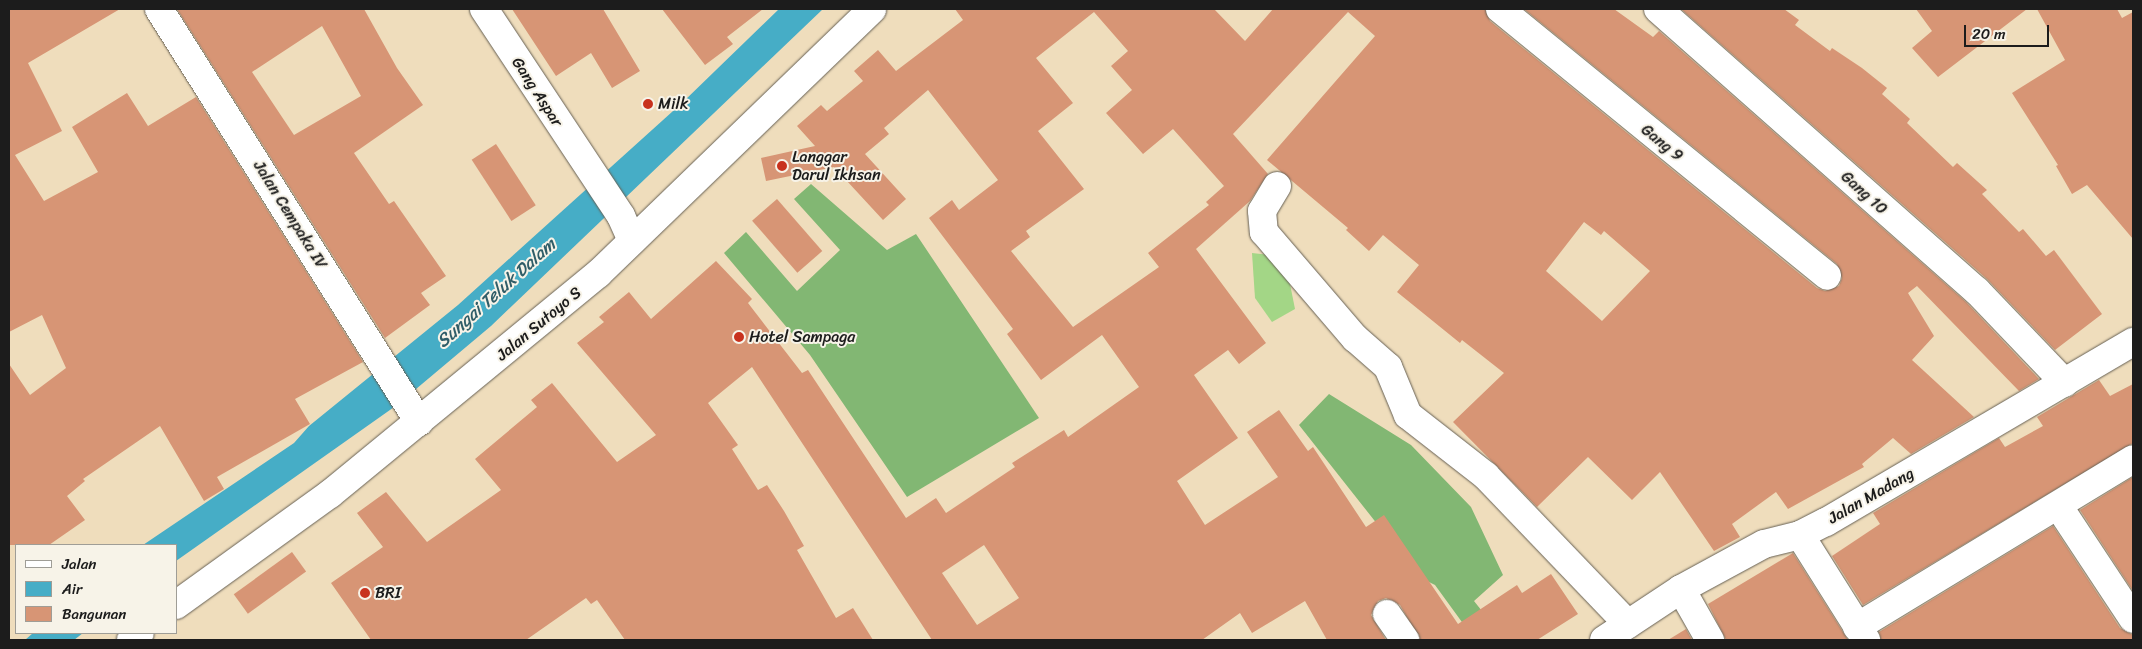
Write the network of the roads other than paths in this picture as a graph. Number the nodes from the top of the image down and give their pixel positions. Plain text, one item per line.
1 (159, 9) edge
2 (484, 9) edge
3 (872, 9) edge
4 (1500, 9) edge
5 (1658, 9) edge
6 (1276, 186) dead end
7 (632, 241) junction
8 (1827, 276) dead end
9 (2133, 342) edge
10 (2065, 383) junction
11 (414, 414) junction
12 (2133, 459) edge
13 (2059, 507) junction
14 (1800, 535) junction
15 (1681, 589) junction
16 (178, 603) edge
17 (1387, 614) dead end
18 (2133, 619) edge
19 (1628, 624) junction
20 (1861, 633) edge
21 (1405, 640) edge
22 (1604, 640) edge
23 (1710, 640) edge

1 - 11 main road, Jalan Cempaka IV
2 - 7 main road, Gang Aspar
3 - 7 main road, Jalan Sutoyo S
4 - 8 main road, Gang 9
5 - 10 main road, Gang 10
6 - 19 main road
7 - 11 main road, Jalan Sutoyo S
9 - 10 main road, Jalan Madang
10 - 14 main road, Jalan Madang
11 - 16 main road, Jalan Sutoyo S
12 - 13 main road
13 - 18 main road
13 - 20 main road
14 - 15 main road, Jalan Madang
14 - 20 main road
15 - 19 main road, Jalan Madang
15 - 23 main road
17 - 21 main road
19 - 22 main road, Jalan Madang

